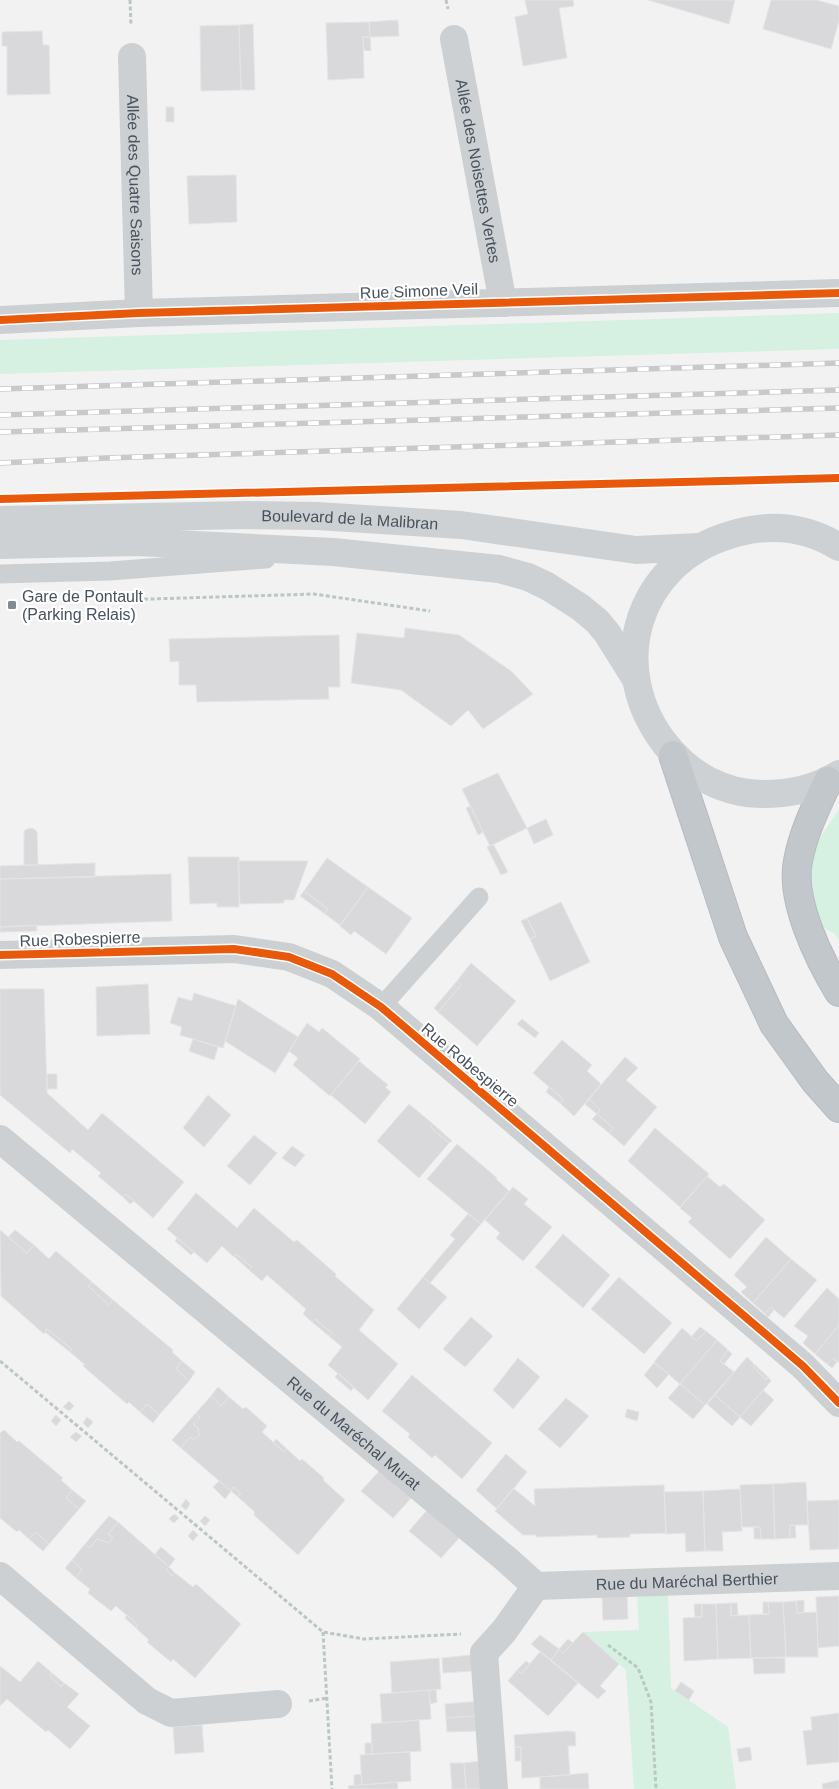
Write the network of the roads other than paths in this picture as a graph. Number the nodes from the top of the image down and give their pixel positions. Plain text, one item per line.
1 (454, 39) dead end
2 (132, 57) dead end
3 (839, 293) edge
4 (503, 303) junction
5 (139, 313) junction
6 (0, 320) edge
7 (0, 520) edge
8 (0, 544) edge
9 (839, 547) edge
10 (699, 548) junction
11 (333, 552) junction
12 (0, 574) edge
13 (634, 676) junction
14 (673, 754) junction
15 (833, 778) edge
16 (479, 897) dead end
17 (0, 955) edge
18 (839, 992) edge
19 (381, 1007) junction
20 (839, 1108) edge
21 (0, 1138) edge
22 (839, 1403) edge
23 (0, 1576) edge
24 (839, 1576) edge
25 (536, 1586) junction
26 (278, 1704) dead end
27 (494, 1789) edge

1 - 4 street, Allée des Noisettes Vertes
2 - 5 street, Allée des Quatre Saisons
3 - 4 street, Rue Simone Veil
4 - 5 street, Rue Simone Veil
5 - 6 street, Rue Simone Veil
7 - 10 main road, Boulevard de la Malibran
8 - 11 main road, Boulevard de la Malibran
9 - 10 main road
10 - 13 main road
11 - 12 lane
11 - 13 main road, Boulevard de la Malibran
13 - 14 main road
14 - 15 main road
14 - 20 highway
15 - 18 highway
16 - 19 lane
17 - 19 street, Rue Robespierre
19 - 22 street, Rue Robespierre
21 - 25 street, Rue du Maréchal Murat
23 - 26 street
24 - 25 street, Rue du Maréchal Berthier
25 - 27 street

